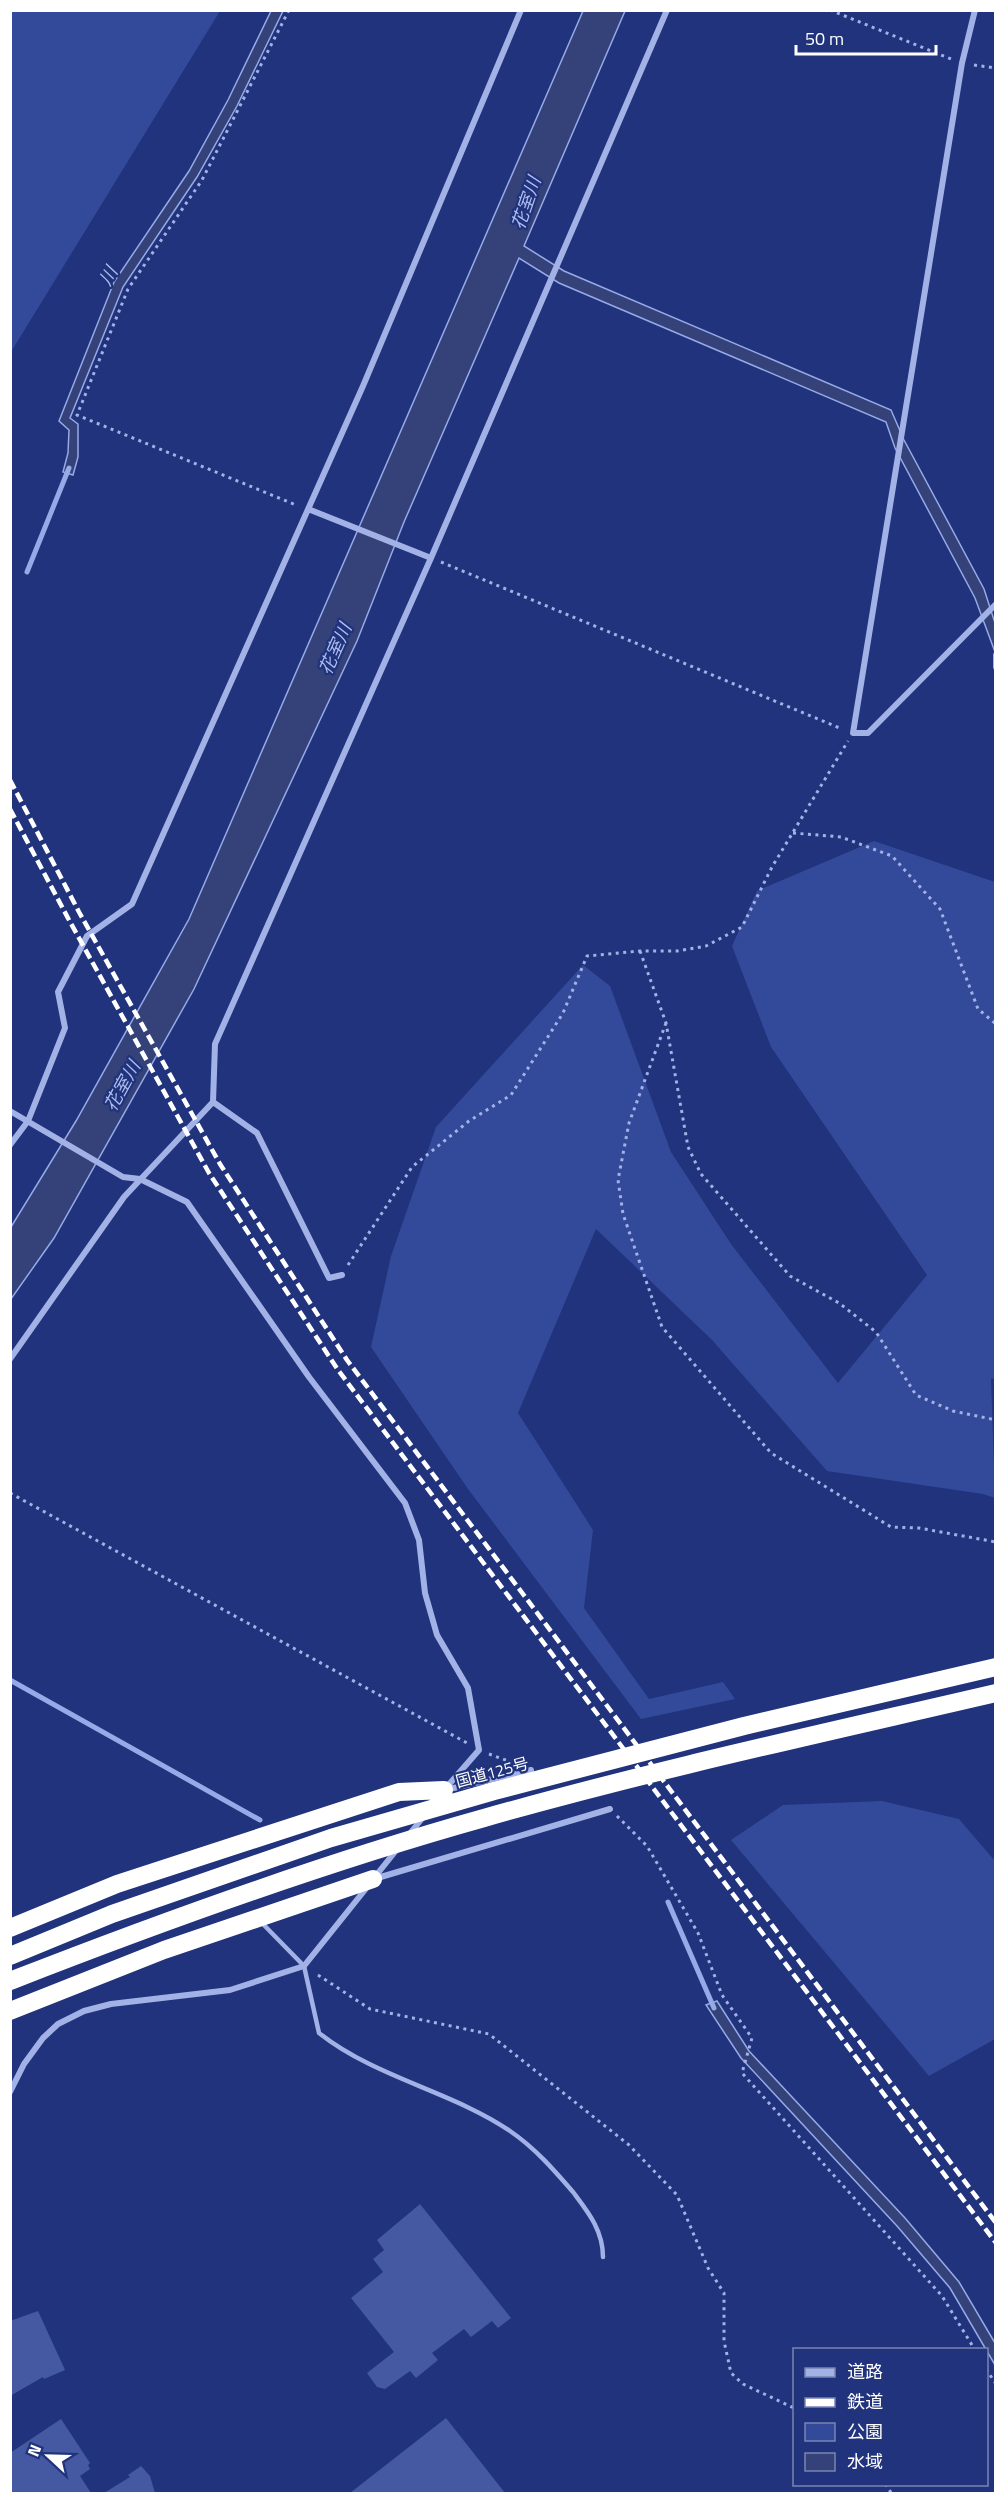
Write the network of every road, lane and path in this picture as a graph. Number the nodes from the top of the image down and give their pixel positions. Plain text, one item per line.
1 (289, 10) edge
2 (521, 10) edge
3 (667, 10) edge
4 (830, 10) edge
5 (975, 10) edge
6 (962, 63) junction
7 (996, 68) edge
8 (308, 509) junction
9 (431, 558) junction
10 (996, 604) edge
11 (996, 655) edge
12 (996, 667) edge
13 (853, 733) junction
14 (792, 833) junction
15 (640, 951) junction
16 (666, 1023) junction
17 (996, 1024) edge
18 (213, 1102) junction
19 (10, 1111) edge
20 (28, 1121) junction
21 (10, 1145) edge
22 (140, 1179) junction
23 (342, 1275) joint
24 (10, 1359) edge
25 (996, 1420) edge
26 (10, 1493) edge
27 (996, 1542) edge
28 (996, 1666) edge
29 (996, 1693) edge
30 (479, 1750) junction
31 (531, 1770) dead end
32 (444, 1790) junction
33 (610, 1809) joint
34 (373, 1879) junction
35 (257, 1918) junction
36 (10, 1928) edge
37 (10, 1956) edge
38 (304, 1966) junction
39 (10, 1981) edge
40 (10, 2011) edge
41 (10, 2092) edge
42 (603, 2257) dead end
43 (974, 2348) edge
44 (988, 2371) edge
45 (996, 2384) edge
46 (793, 2407) edge

1 - 8 path
2 - 8 street
3 - 9 street
4 - 6 path
5 - 6 street
6 - 7 path
6 - 13 street
8 - 9 street
8 - 20 street
9 - 13 path
9 - 18 street
10 - 13 street
11 - 12 street
13 - 14 path
14 - 15 path
14 - 17 path
15 - 16 path
15 - 23 path
16 - 25 path
16 - 27 path
18 - 22 street
18 - 23 street
19 - 20 street
20 - 21 street
20 - 22 street
22 - 24 street
22 - 30 street
26 - 30 path
28 - 37 highway, 国道125号
29 - 39 highway
30 - 32 street
31 - 32 street
32 - 34 street
32 - 36 highway
33 - 34 street
33 - 43 path
34 - 35 highway
34 - 38 street
35 - 38 lane
35 - 40 highway
38 - 41 street
38 - 42 lane
38 - 46 path
44 - 45 path

